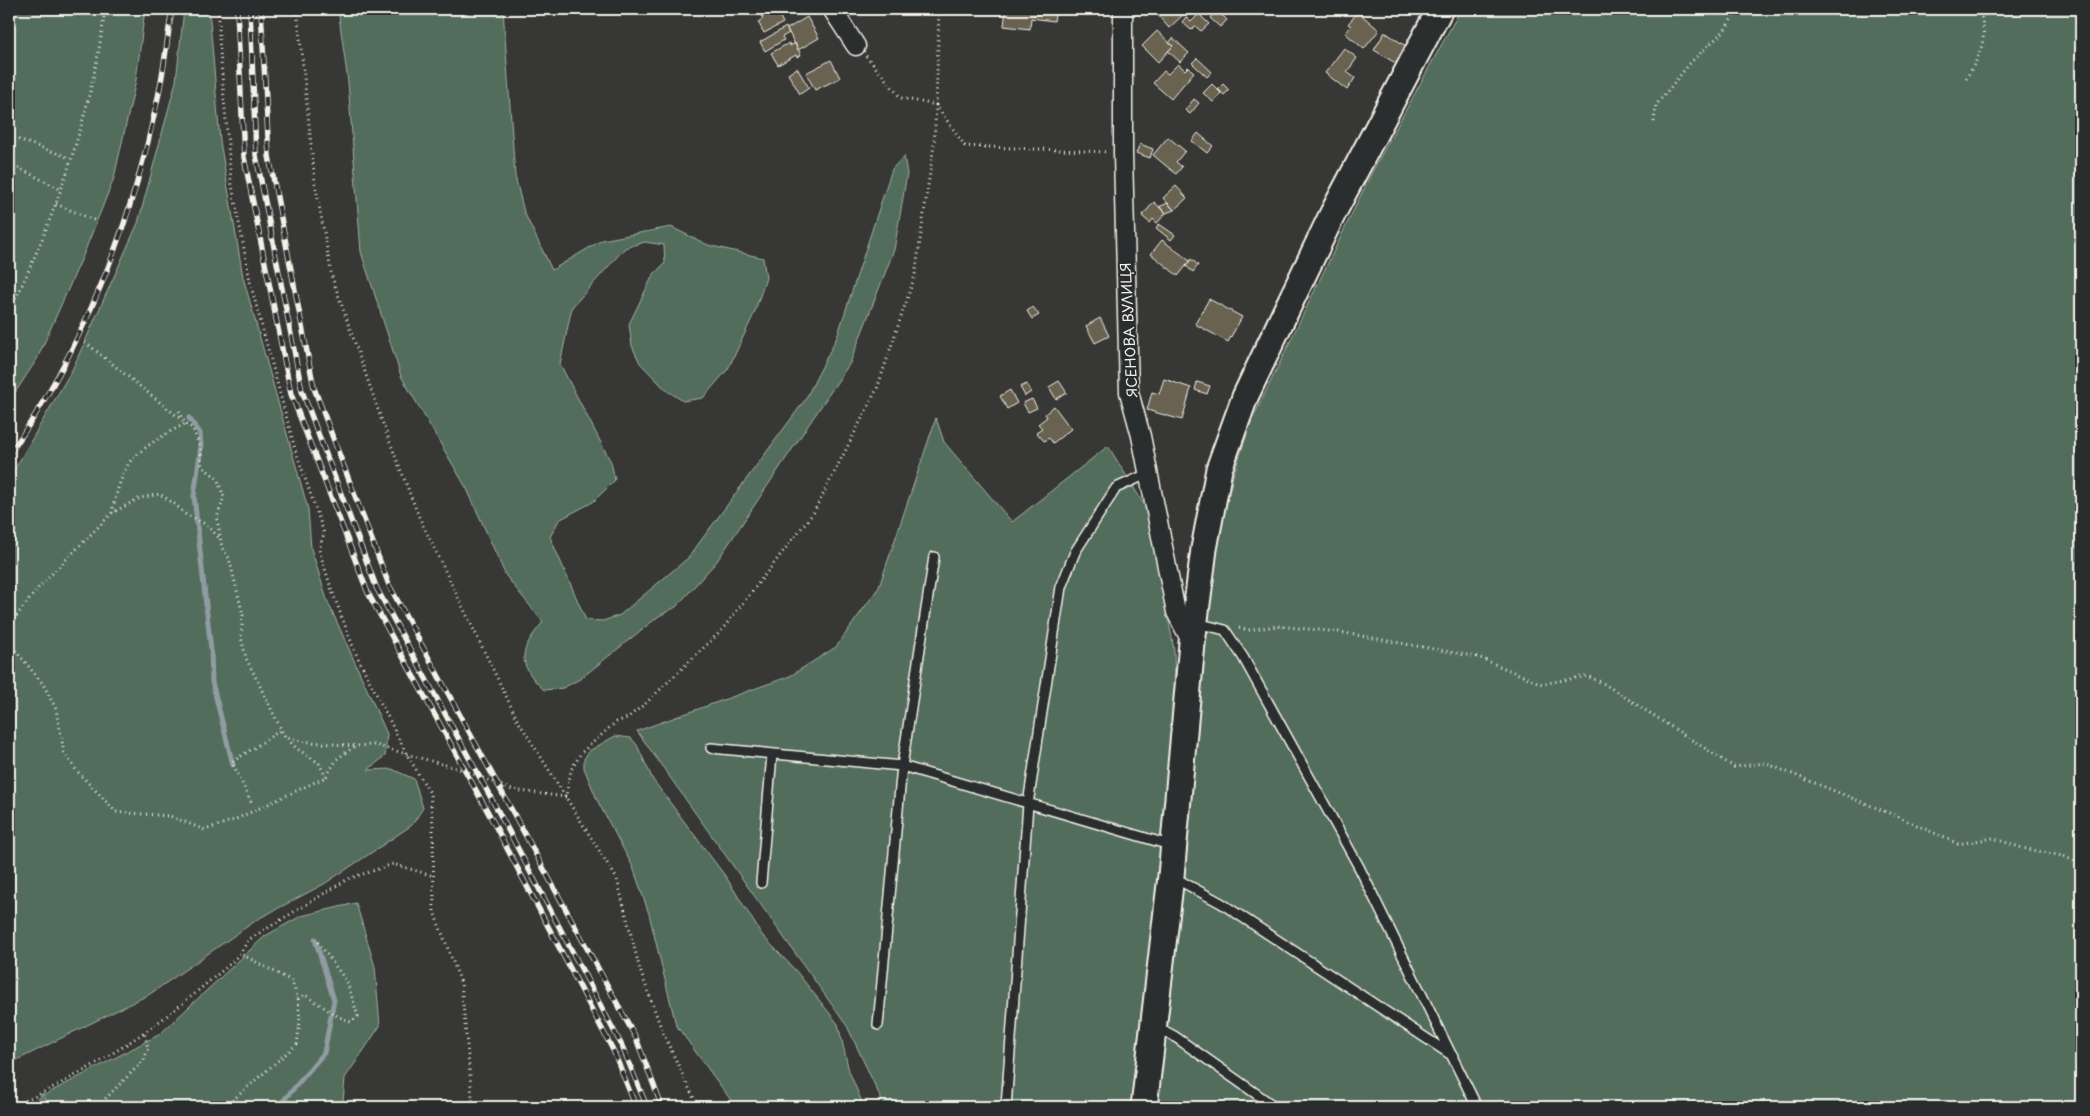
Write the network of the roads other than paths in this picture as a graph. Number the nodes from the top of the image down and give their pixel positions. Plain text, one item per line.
1 (832, 9) edge
2 (1123, 9) edge
3 (1440, 9) edge
4 (856, 46) road end
5 (1148, 474) junction
6 (934, 557) dead end
7 (1200, 631) junction
8 (711, 748) dead end
9 (772, 754) junction
10 (902, 766) junction
11 (1028, 804) junction
12 (1173, 846) junction
13 (1171, 876) junction
14 (761, 883) dead end
15 (878, 1025) dead end
16 (1152, 1025) junction
17 (1453, 1057) junction
18 (1006, 1107) edge
19 (1144, 1107) edge
20 (1275, 1107) edge
21 (1477, 1107) edge

1 - 4 street
2 - 5 street, ЯСЕНОВА ВУЛИЦЯ
3 - 7 street
5 - 7 street, ЯСЕНОВА ВУЛИЦЯ
5 - 11 lane
6 - 10 lane
7 - 12 street
7 - 17 lane
8 - 9 lane
9 - 10 lane
9 - 14 lane
10 - 11 lane
10 - 15 lane
11 - 12 lane
11 - 18 lane
12 - 13 street
13 - 16 street
13 - 17 lane
16 - 19 street
16 - 20 lane
17 - 21 lane

